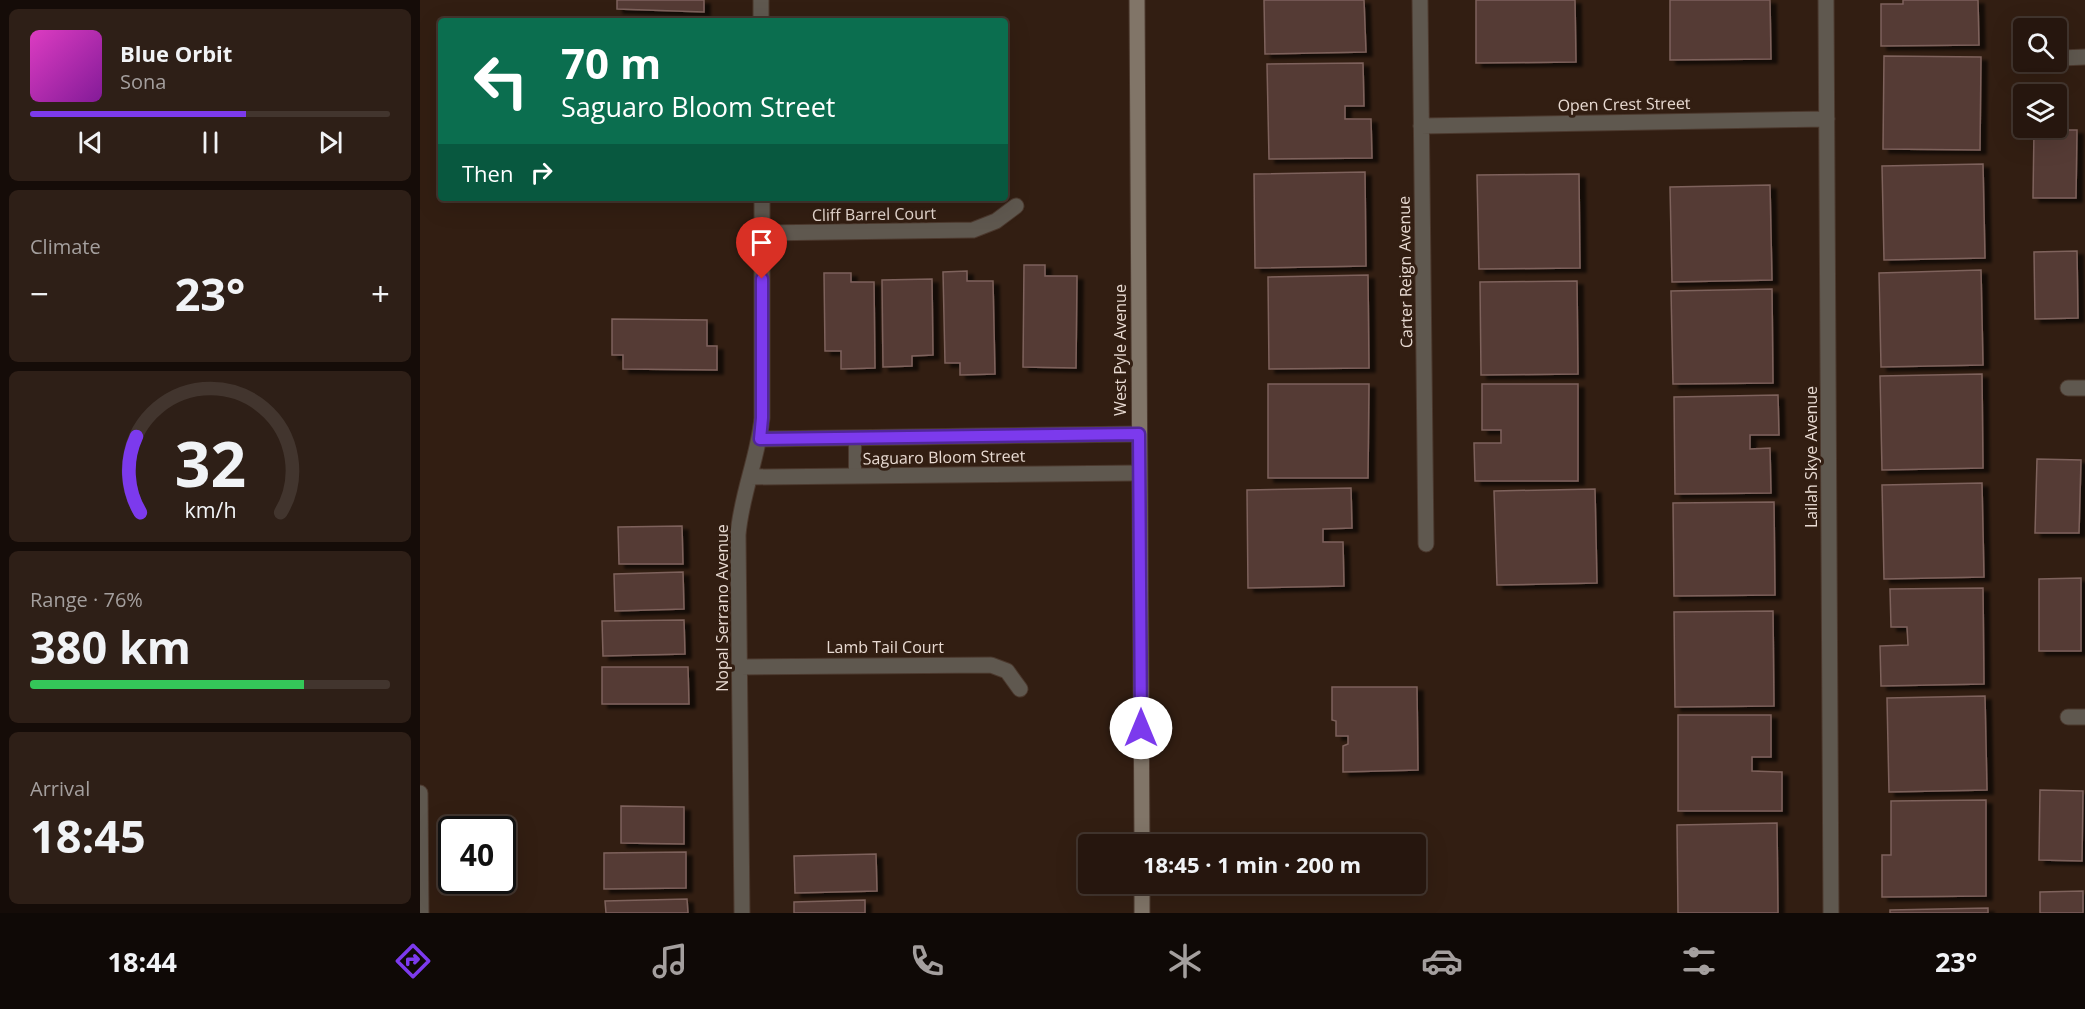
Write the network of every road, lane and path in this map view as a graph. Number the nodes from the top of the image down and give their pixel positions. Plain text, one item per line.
1 (761, 0) edge
2 (1137, 0) edge
3 (1420, 0) edge
4 (1826, 0) edge
5 (761, 18) edge
6 (2085, 57) edge
7 (2067, 58) edge
8 (1827, 119) junction
9 (1421, 126) junction
10 (762, 201) edge
11 (1016, 206) dead end
12 (762, 233) junction
13 (2068, 388) dead end
14 (2085, 388) edge
15 (1139, 434) junction
16 (855, 437) junction
17 (760, 439) junction
18 (1139, 473) junction
19 (855, 476) junction
20 (750, 477) junction
21 (1426, 544) dead end
22 (739, 667) junction
23 (1020, 689) dead end
24 (2068, 717) dead end
25 (2085, 717) edge
26 (420, 793) edge
27 (1142, 834) edge
28 (1142, 894) edge
29 (421, 913) edge
30 (742, 913) edge
31 (1142, 913) edge
32 (1831, 913) edge

1 - 5 street
2 - 15 street, West Pyle Avenue
3 - 9 street, Carter Reign Avenue
4 - 8 street, Lailah Skye Avenue
6 - 7 street
8 - 9 street, Open Crest Street
8 - 32 street, Lailah Skye Avenue
9 - 21 street, Carter Reign Avenue
10 - 12 street, Nopal Serrano Avenue
11 - 12 street, Cliff Barrel Court
12 - 17 street, Nopal Serrano Avenue
13 - 14 street
15 - 16 street, Saguaro Bloom Street
15 - 18 street, West Pyle Avenue
16 - 17 street, Saguaro Bloom Street
16 - 19 lane
17 - 20 street, Nopal Serrano Avenue
18 - 19 street, Saguaro Bloom Street
18 - 27 street, West Pyle Avenue
19 - 20 street, Saguaro Bloom Street
20 - 22 street, Nopal Serrano Avenue
22 - 23 street, Lamb Tail Court
22 - 30 street, Nopal Serrano Avenue
24 - 25 street
26 - 29 street
28 - 31 street

